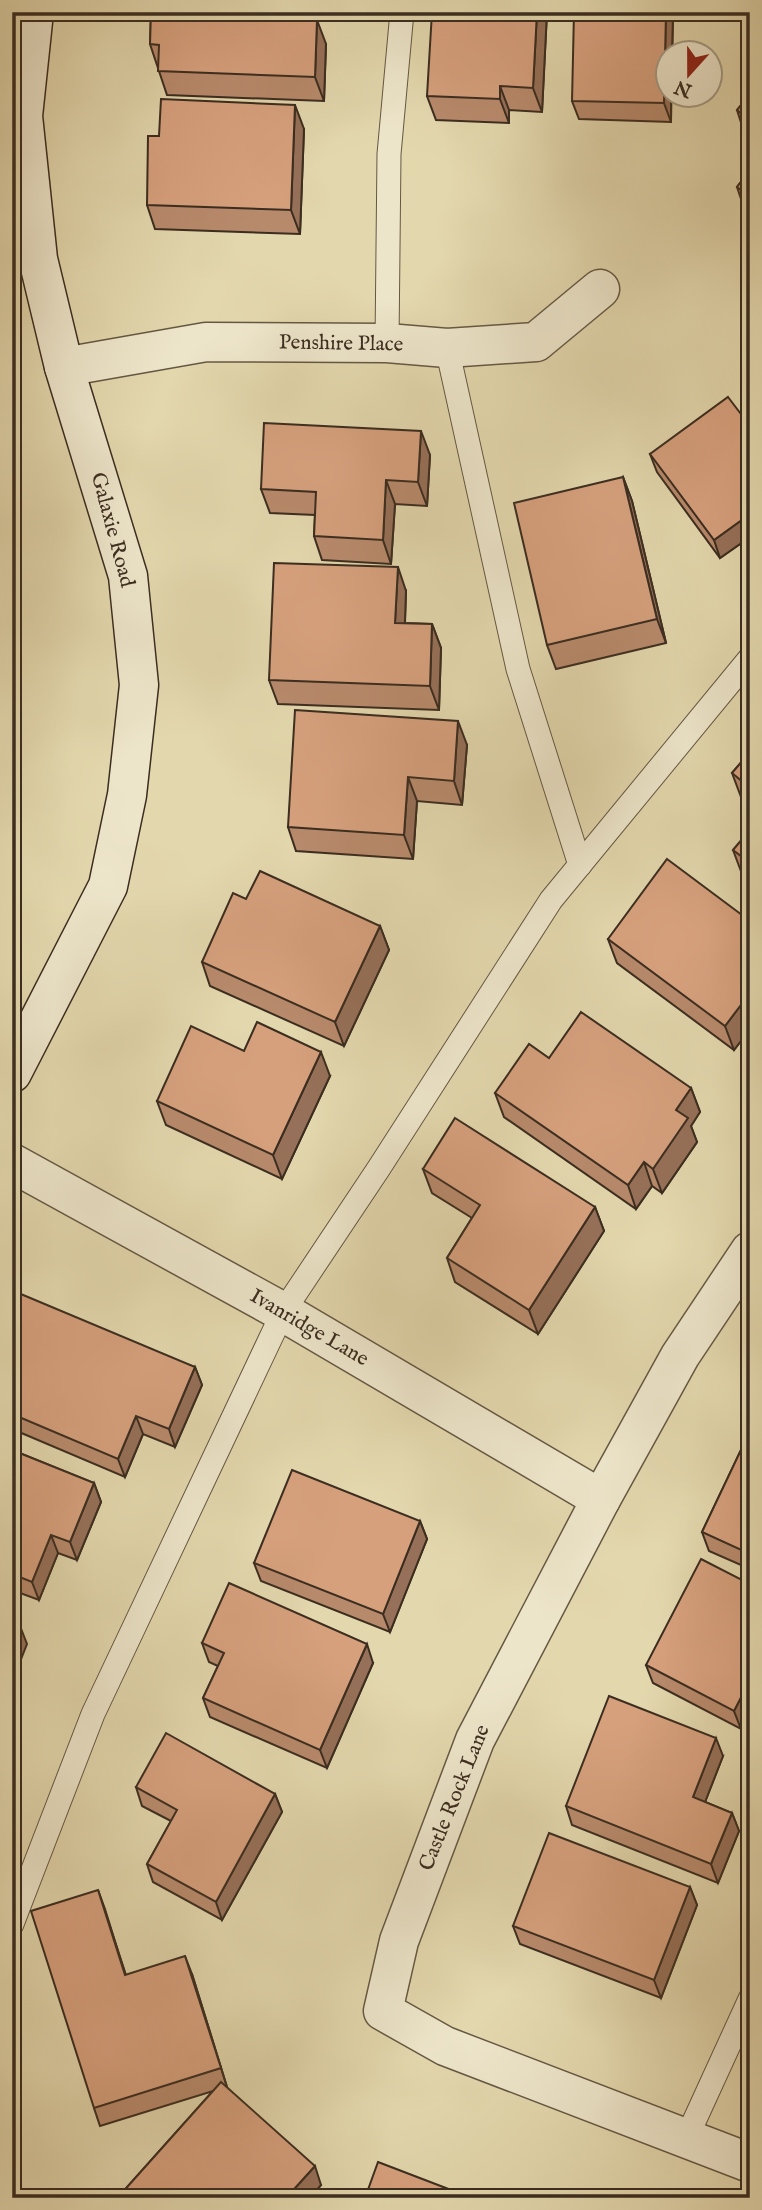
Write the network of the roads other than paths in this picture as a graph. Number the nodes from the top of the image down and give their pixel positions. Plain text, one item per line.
1 (34, 12) edge
2 (402, 12) edge
3 (17, 113) edge
4 (600, 289) dead end
5 (387, 343) junction
6 (447, 348) junction
7 (64, 367) junction
8 (750, 658) edge
9 (580, 865) junction
10 (12, 1073) edge
11 (12, 1163) edge
12 (750, 1251) edge
13 (283, 1312) junction
14 (601, 1499) junction
15 (12, 1924) edge
16 (750, 1999) edge
17 (686, 2140) junction
18 (750, 2163) edge

1 - 3 street, Galaxie Road
2 - 5 lane
3 - 7 street, Galaxie Road
4 - 6 street, Penshire Place
5 - 6 street, Penshire Place
5 - 7 street, Penshire Place
6 - 9 lane
7 - 10 street, Galaxie Road
8 - 9 lane
9 - 13 lane
11 - 13 street, Ivanridge Lane
12 - 14 street, Castle Rock Lane
13 - 14 street, Ivanridge Lane
13 - 15 lane
14 - 17 street, Castle Rock Lane
16 - 17 lane
17 - 18 street, Castle Rock Lane

